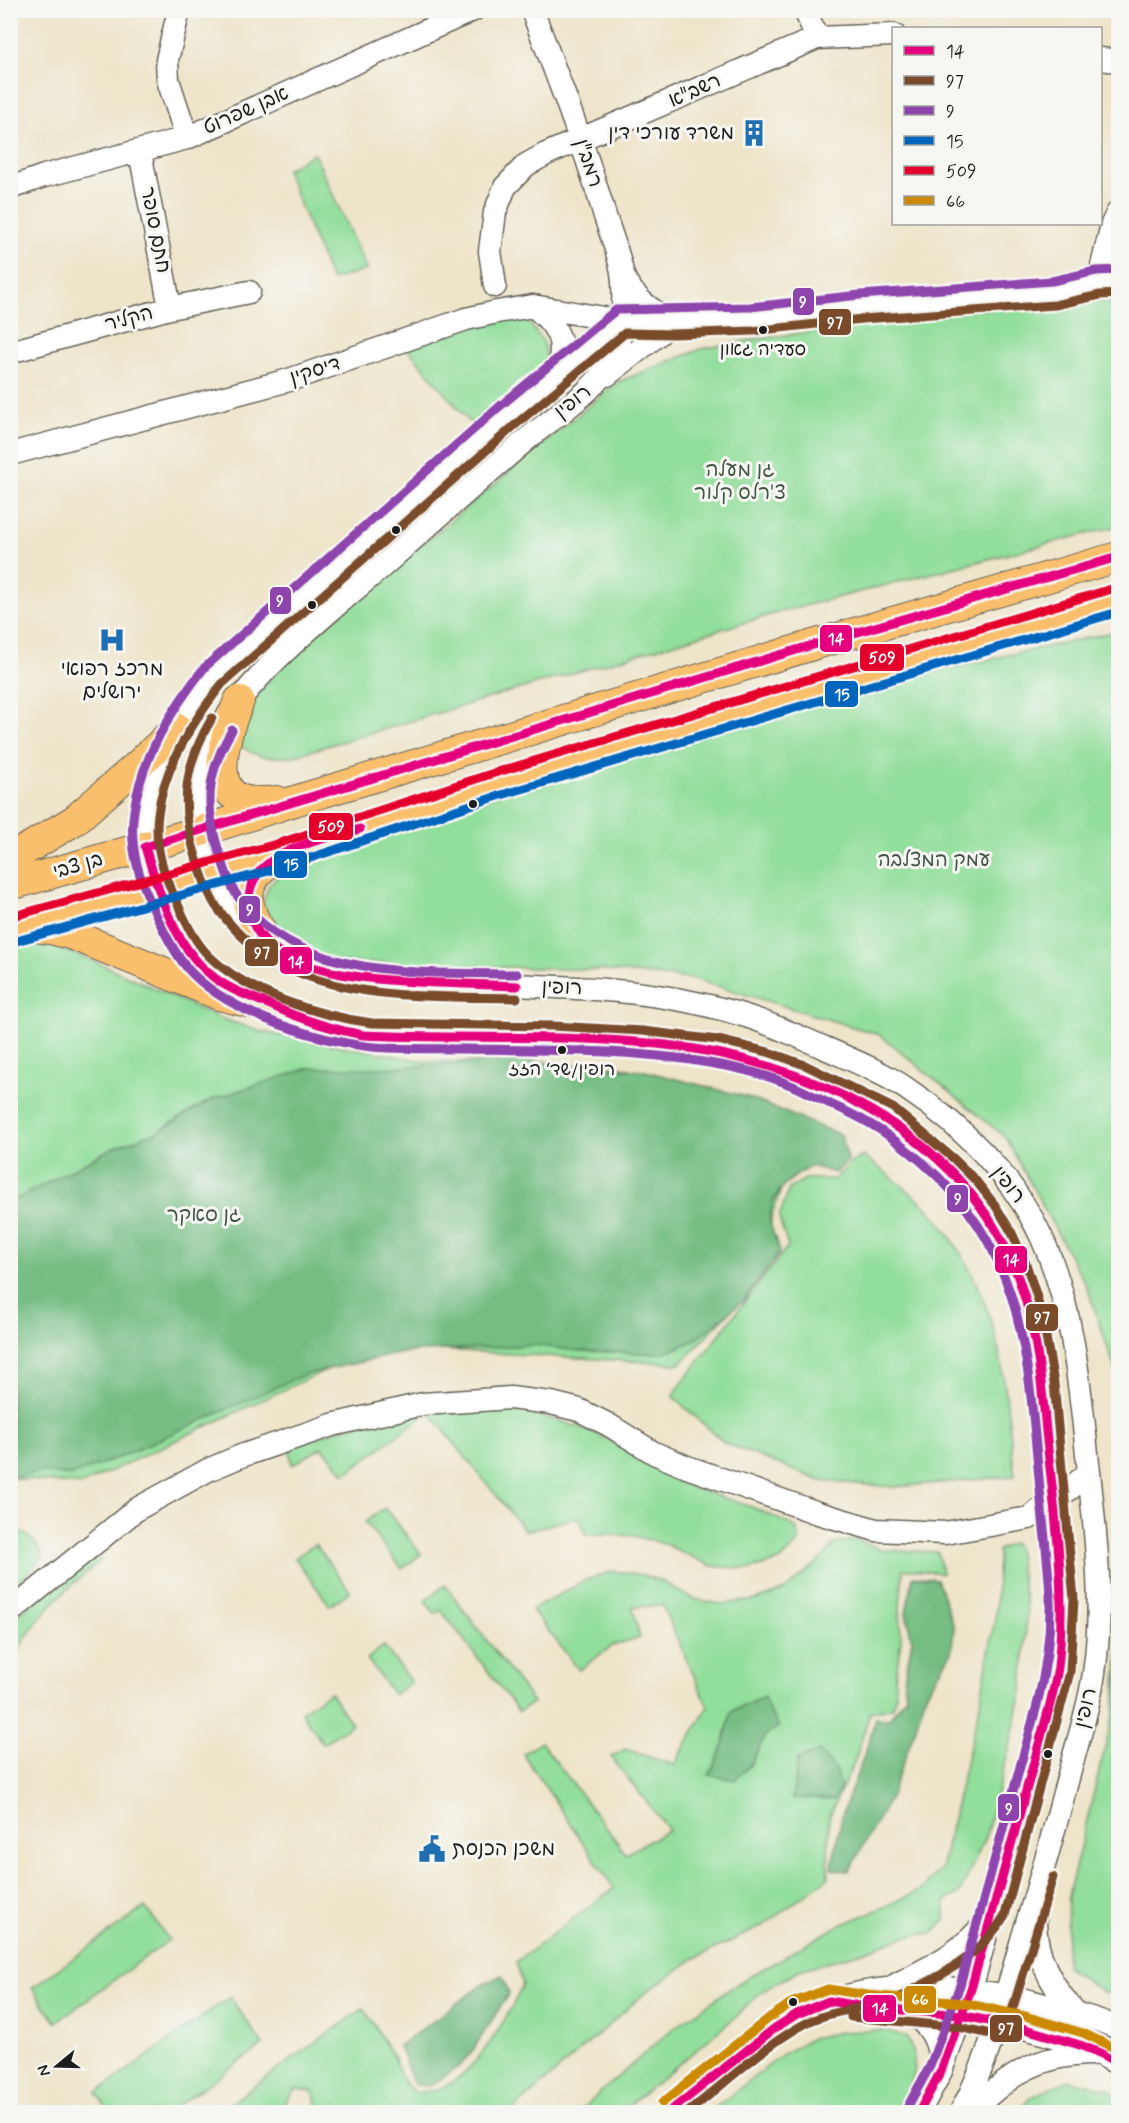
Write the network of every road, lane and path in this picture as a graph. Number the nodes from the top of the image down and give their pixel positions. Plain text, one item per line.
1 (179, 10) edge
2 (473, 10) edge
3 (532, 10) edge
4 (805, 10) edge
5 (892, 35) edge
6 (817, 38) junction
7 (1102, 59) edge
8 (1119, 61) edge
9 (187, 138) junction
10 (582, 140) junction
11 (140, 152) junction
12 (10, 189) edge
13 (1119, 212) edge
14 (622, 270) junction
15 (1108, 283) edge
16 (495, 286) dead end
17 (249, 292) dead end
18 (534, 306) junction
19 (170, 308) junction
20 (621, 321) junction
21 (674, 322) junction
22 (10, 352) edge
23 (556, 373) junction
24 (596, 383) junction
25 (10, 454) edge
26 (1119, 557) edge
27 (1119, 600) edge
28 (239, 701) junction
29 (177, 728) junction
30 (304, 798) junction
31 (201, 831) junction
32 (145, 847) junction
33 (283, 854) junction
34 (10, 859) edge
35 (214, 874) junction
36 (10, 885) edge
37 (158, 890) junction
38 (15, 929) edge
39 (275, 948) junction
40 (279, 1010) junction
41 (1089, 1472) junction
42 (1053, 1501) junction
43 (10, 1612) edge
44 (1035, 1898) junction
45 (994, 1911) junction
46 (890, 1988) junction
47 (971, 1989) junction
48 (1005, 1995) junction
49 (829, 2001) junction
50 (900, 2010) junction
51 (1076, 2013) junction
52 (962, 2015) junction
53 (996, 2023) junction
54 (1119, 2028) edge
55 (1110, 2059) edge
56 (941, 2071) junction
57 (669, 2112) edge
58 (919, 2112) edge
59 (961, 2112) edge
60 (971, 2112) edge

1 - 9 street
2 - 9 street, אבן שפרוט
3 - 10 street, רמב"ן
4 - 6 street
5 - 6 street, רשב"א
6 - 10 street, רשב"א
7 - 8 street
9 - 11 street, אבן שפרוט
10 - 14 street, רמב"ן
10 - 16 street, רשב"א
11 - 12 street, אבן שפרוט
11 - 19 street, חתם סופר
13 - 15 street
14 - 20 street, רמב"ן
14 - 21 street
15 - 21 street, דיסקין
17 - 19 street, הקליר
18 - 20 street, דיסקין
18 - 23 street
18 - 25 street, דיסקין
19 - 22 street, הקליר
20 - 21 street, דיסקין
20 - 23 street, רופין
20 - 24 street, רופין
21 - 24 street
23 - 29 street, רופין
24 - 28 street, רופין
26 - 30 main road
27 - 33 main road
28 - 30 main road
28 - 31 street, רופין
29 - 32 street, רופין
29 - 34 main road
30 - 31 main road, בן צבי
31 - 32 main road, בן צבי
31 - 35 street, רופין
32 - 36 main road, בן צבי
32 - 37 street, רופין
33 - 35 main road
33 - 39 main road
35 - 37 main road
35 - 39 street, רופין
37 - 38 main road
37 - 40 street, רופין
38 - 40 main road
39 - 41 street, רופין
40 - 42 street, רופין
41 - 42 street
41 - 44 street, רופין
42 - 43 street
42 - 45 street, רופין
44 - 48 street, רופין
44 - 51 street
45 - 46 street
45 - 47 street, רופין
46 - 47 street
46 - 49 street
47 - 48 street
47 - 52 street, רופין
48 - 51 street
48 - 53 street, רופין
49 - 50 street
49 - 57 street
50 - 52 street
50 - 56 street
51 - 54 street
52 - 53 street
52 - 56 street, רופין
53 - 55 street
53 - 59 street, רופין
55 - 60 street
56 - 58 street, רופין

